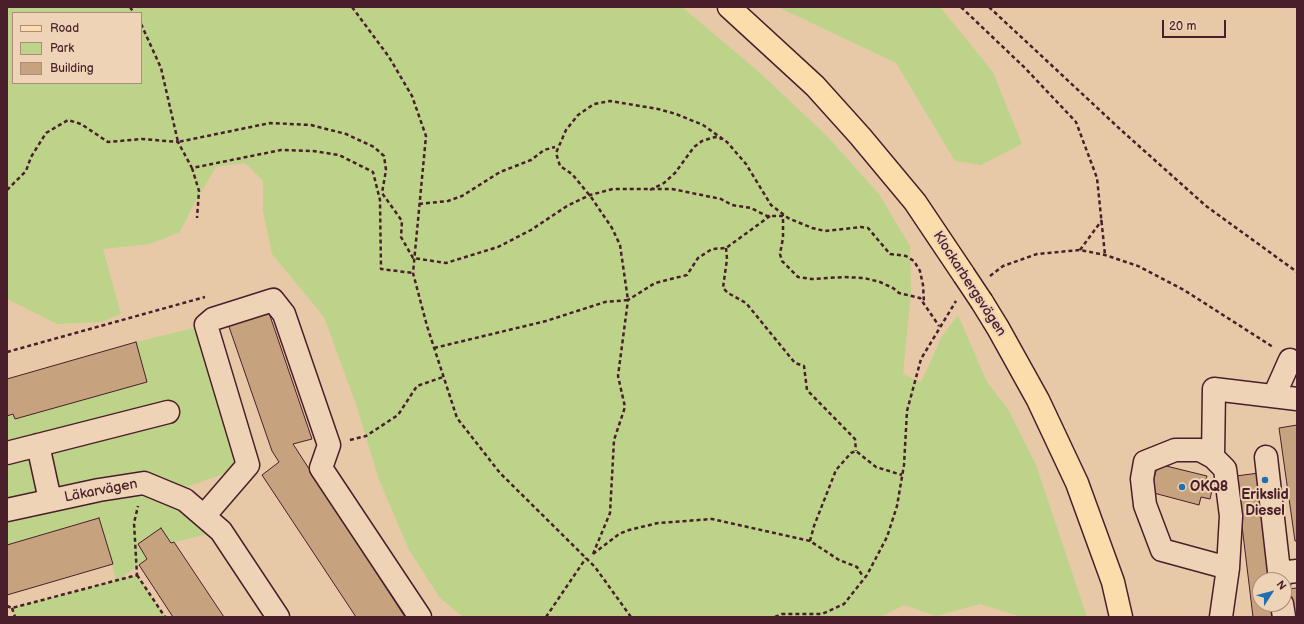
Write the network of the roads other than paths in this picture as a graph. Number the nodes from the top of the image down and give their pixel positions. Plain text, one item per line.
1 (729, 7) edge
2 (1290, 360) road end
3 (1274, 396) junction
4 (1297, 399) edge
5 (168, 412) dead end
6 (38, 445) junction
7 (7, 453) edge
8 (1213, 457) junction
9 (1266, 457) dead end
10 (50, 500) junction
11 (7, 510) edge
12 (204, 516) junction
13 (1228, 568) junction
14 (1285, 572) edge
15 (278, 617) edge
16 (420, 617) edge
17 (1121, 617) edge
18 (1221, 617) edge

1 - 17 main road, Klockarbergsvägen, bridge
2 - 3 street
3 - 4 street
3 - 8 street
5 - 6 street
6 - 7 street
6 - 10 street
8 - 13 street
8 - 13 street
9 - 14 street
10 - 11 street, Läkarvägen
10 - 12 street, Läkarvägen
12 - 15 street, Läkarvägen
12 - 16 street
13 - 18 street

